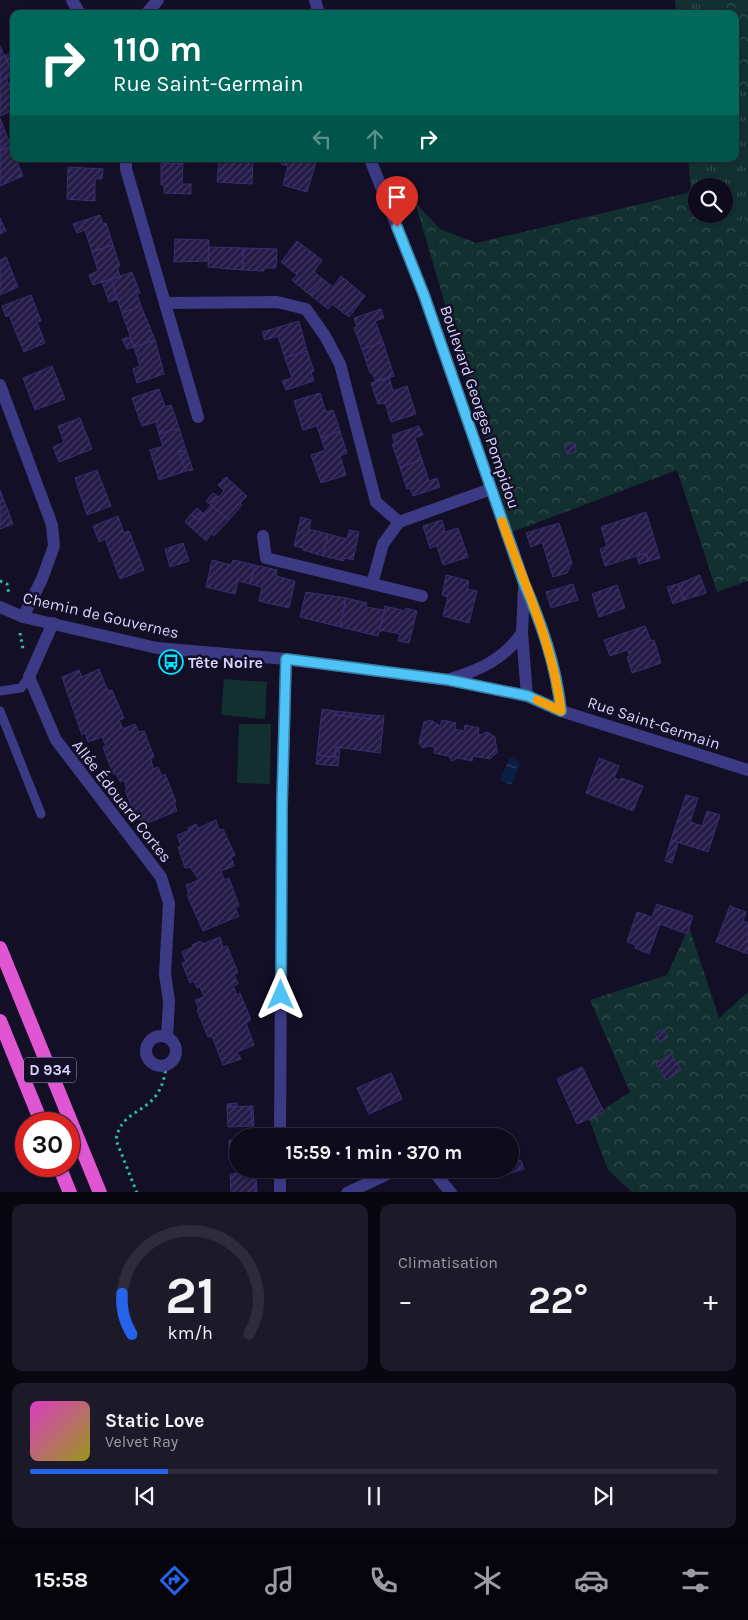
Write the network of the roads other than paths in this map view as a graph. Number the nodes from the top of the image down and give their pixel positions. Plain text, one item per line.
1 (158, 0) edge
2 (149, 10) edge
3 (126, 162) edge
4 (371, 162) edge
5 (164, 303) junction
6 (0, 385) edge
7 (198, 417) dead end
8 (491, 489) junction
9 (399, 522) junction
10 (263, 536) dead end
11 (524, 583) junction
12 (372, 584) junction
13 (422, 596) dead end
14 (0, 607) edge
15 (23, 617) junction
16 (53, 623) junction
17 (522, 633) junction
18 (286, 659) junction
19 (29, 677) junction
20 (449, 680) junction
21 (0, 691) edge
22 (528, 696) junction
23 (0, 711) edge
24 (561, 711) junction
25 (748, 770) edge
26 (41, 814) dead end
27 (0, 948) edge
28 (0, 1021) edge
29 (167, 1037) junction
30 (37, 1112) edge
31 (280, 1128) edge
32 (64, 1177) edge
33 (280, 1178) edge
34 (70, 1192) edge
35 (100, 1192) edge
36 (280, 1192) edge
37 (347, 1192) edge
38 (451, 1192) edge

1 - 2 street
3 - 5 street
4 - 8 street, Boulevard Georges Pompidou
5 - 7 street
5 - 9 street
6 - 15 street
8 - 9 street
8 - 11 street, Boulevard Georges Pompidou
9 - 12 street
10 - 12 street
11 - 17 street, Boulevard Georges Pompidou
11 - 24 street, Boulevard Georges Pompidou
12 - 13 street
14 - 15 street, Chemin de Gouvernes
15 - 16 street, Chemin de Gouvernes
16 - 18 street, Chemin de Gouvernes
16 - 19 street
17 - 20 street
17 - 22 street, Boulevard Georges Pompidou
18 - 20 street, Rue Saint-Germain
18 - 31 street
19 - 21 lane
19 - 29 street, Allée Édouard Cortes
20 - 22 street, Rue Saint-Germain
22 - 24 street, Rue Saint-Germain
23 - 26 lane
24 - 25 street, Rue Saint-Germain
27 - 35 highway, D 934
28 - 30 highway, D 934
29 - 29 street, Allée Édouard Cortes
32 - 34 highway
33 - 36 street
37 - 38 street

